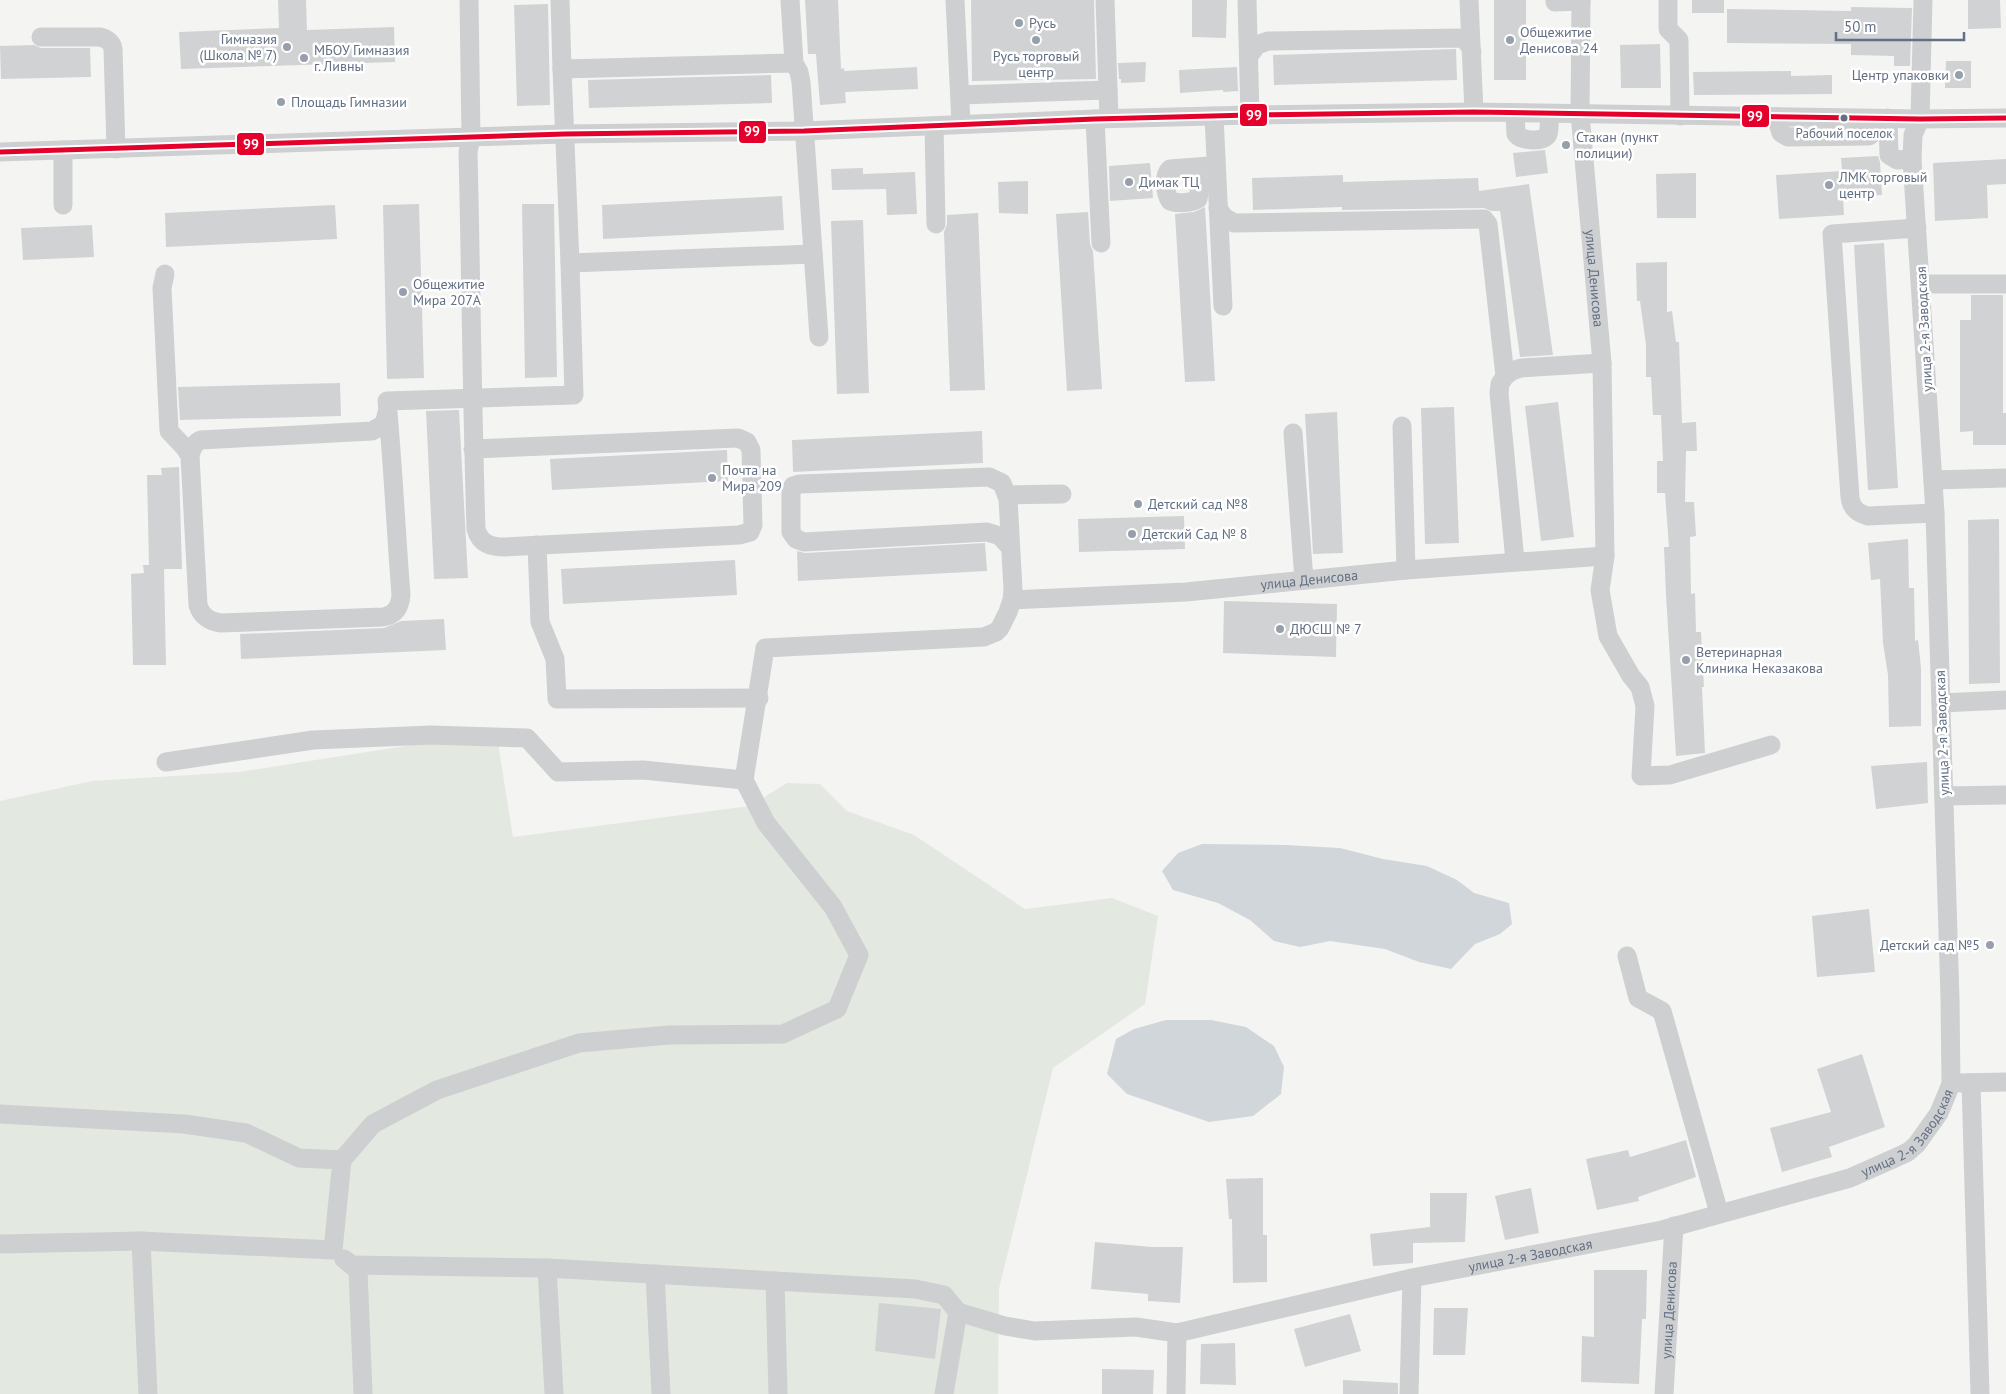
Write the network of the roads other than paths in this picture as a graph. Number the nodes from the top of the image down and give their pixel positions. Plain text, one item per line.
1 (468, 0) edge
2 (560, 0) edge
3 (790, 0) edge
4 (955, 0) edge
5 (1105, 0) edge
6 (1247, 0) edge
7 (1470, 0) edge
8 (1580, 0) edge
9 (1668, 0) edge
10 (1923, 0) edge
11 (1555, 2) dead end
12 (41, 37) dead end
13 (1472, 52) junction
14 (1249, 56) junction
15 (794, 63) junction
16 (562, 69) junction
17 (1108, 90) junction
18 (960, 95) junction
19 (1474, 112) junction
20 (1515, 113) junction
21 (1549, 114) junction
22 (1580, 114) junction
23 (1250, 115) junction
24 (1214, 116) junction
25 (1680, 116) junction
26 (1884, 118) junction
27 (2006, 118) edge
28 (1102, 119) junction
29 (1920, 119) junction
30 (961, 124) junction
31 (934, 126) junction
32 (804, 131) junction
33 (565, 134) junction
34 (471, 137) junction
35 (116, 149) junction
36 (63, 150) junction
37 (0, 152) edge
38 (1216, 159) junction
39 (1912, 159) junction
40 (1189, 168) dead end
41 (63, 205) dead end
42 (1218, 208) junction
43 (936, 224) dead end
44 (1917, 228) junction
45 (1101, 243) dead end
46 (813, 254) junction
47 (570, 263) junction
48 (165, 274) dead end
49 (1921, 284) junction
50 (2006, 284) edge
51 (1222, 306) dead end
52 (819, 337) dead end
53 (1602, 362) junction
54 (1505, 376) junction
55 (472, 399) junction
56 (388, 409) junction
57 (1402, 426) dead end
58 (372, 431) junction
59 (1293, 434) dead end
60 (391, 447) junction
61 (473, 448) junction
62 (190, 456) junction
63 (2006, 478) edge
64 (1933, 480) junction
65 (1062, 494) dead end
66 (1007, 495) junction
67 (1936, 513) junction
68 (1008, 514) junction
69 (987, 532) junction
70 (537, 545) junction
71 (1010, 547) junction
72 (1605, 556) junction
73 (1515, 562) junction
74 (1406, 570) junction
75 (1304, 580) junction
76 (1012, 600) junction
77 (758, 698) junction
78 (2006, 700) edge
79 (1941, 703) junction
80 (1771, 745) dead end
81 (166, 762) dead end
82 (744, 780) junction
83 (1944, 796) junction
84 (2006, 796) edge
85 (1627, 956) dead end
86 (2006, 1082) edge
87 (1971, 1083) junction
88 (1951, 1084) junction
89 (0, 1114) edge
90 (342, 1160) junction
91 (1719, 1213) junction
92 (1674, 1226) junction
93 (141, 1241) junction
94 (0, 1244) edge
95 (333, 1250) junction
96 (350, 1264) junction
97 (547, 1268) junction
98 (655, 1274) junction
99 (1412, 1278) junction
100 (775, 1281) junction
101 (958, 1312) junction
102 (1177, 1333) junction
103 (148, 1394) edge
104 (364, 1394) edge
105 (554, 1394) edge
106 (661, 1394) edge
107 (778, 1394) edge
108 (944, 1394) edge
109 (1176, 1394) edge
110 (1409, 1394) edge
111 (1664, 1394) edge
112 (1980, 1394) edge

1 - 34 street
2 - 16 street
3 - 15 street
4 - 18 street
5 - 17 street
6 - 14 street
7 - 13 street
8 - 11 street
8 - 22 street, улица Денисова
9 - 25 street
10 - 29 street, улица 2-я Заводская
12 - 35 street
13 - 14 street
13 - 19 street
14 - 23 street
15 - 16 street
15 - 32 street
16 - 33 street
17 - 18 street
17 - 28 street
18 - 30 street
19 - 20 street
19 - 23 street
20 - 21 street
20 - 21 street
21 - 22 street
22 - 25 street
22 - 53 street, улица Денисова
23 - 24 street
24 - 28 street
24 - 38 street
25 - 26 street
26 - 29 street
26 - 39 street
27 - 29 street
28 - 30 street
28 - 45 street
29 - 39 street, улица 2-я Заводская
30 - 31 street
31 - 32 street
31 - 43 street
32 - 33 street
32 - 46 street
33 - 34 street
33 - 47 street
34 - 35 street
34 - 55 street
35 - 36 street
36 - 37 street
36 - 41 street
38 - 40 street
38 - 42 street
39 - 44 street, улица 2-я Заводская
42 - 51 street
42 - 54 street
44 - 49 street, улица 2-я Заводская
44 - 67 street
46 - 47 street
46 - 52 street
47 - 55 street
48 - 62 street
49 - 50 street
49 - 64 street, улица 2-я Заводская
53 - 54 street
53 - 72 street, улица Денисова
54 - 73 street
55 - 56 street
55 - 61 street
56 - 58 street
56 - 60 street
57 - 74 street
58 - 60 street
58 - 62 street
59 - 75 street
60 - 62 street
61 - 70 street
61 - 70 street
63 - 64 street
64 - 67 street, улица 2-я Заводская
65 - 66 street
66 - 68 street
66 - 69 street
67 - 79 street, улица 2-я Заводская
68 - 69 street
68 - 71 street
69 - 71 street
70 - 77 street
71 - 76 street
72 - 73 street, улица Денисова
72 - 80 street, улица Денисова
73 - 74 street, улица Денисова
74 - 75 street, улица Денисова
75 - 76 street, улица Денисова
76 - 77 street
77 - 82 street
78 - 79 street
79 - 83 street, улица 2-я Заводская
81 - 82 street
82 - 90 street
83 - 84 street
83 - 88 street, улица 2-я Заводская
85 - 91 street
86 - 87 street
87 - 88 street
87 - 112 street
88 - 91 street, улица 2-я Заводская
89 - 90 street
90 - 95 street
91 - 92 street, улица 2-я Заводская
92 - 99 street, улица 2-я Заводская
92 - 111 street, улица Денисова
93 - 94 street
93 - 95 street
93 - 103 street
95 - 96 street
96 - 97 street
96 - 104 street
97 - 98 street
97 - 105 street
98 - 100 street
98 - 106 street
99 - 102 street, улица 2-я Заводская
99 - 110 street
100 - 101 street
100 - 107 street
101 - 102 street
101 - 108 street
102 - 109 street

